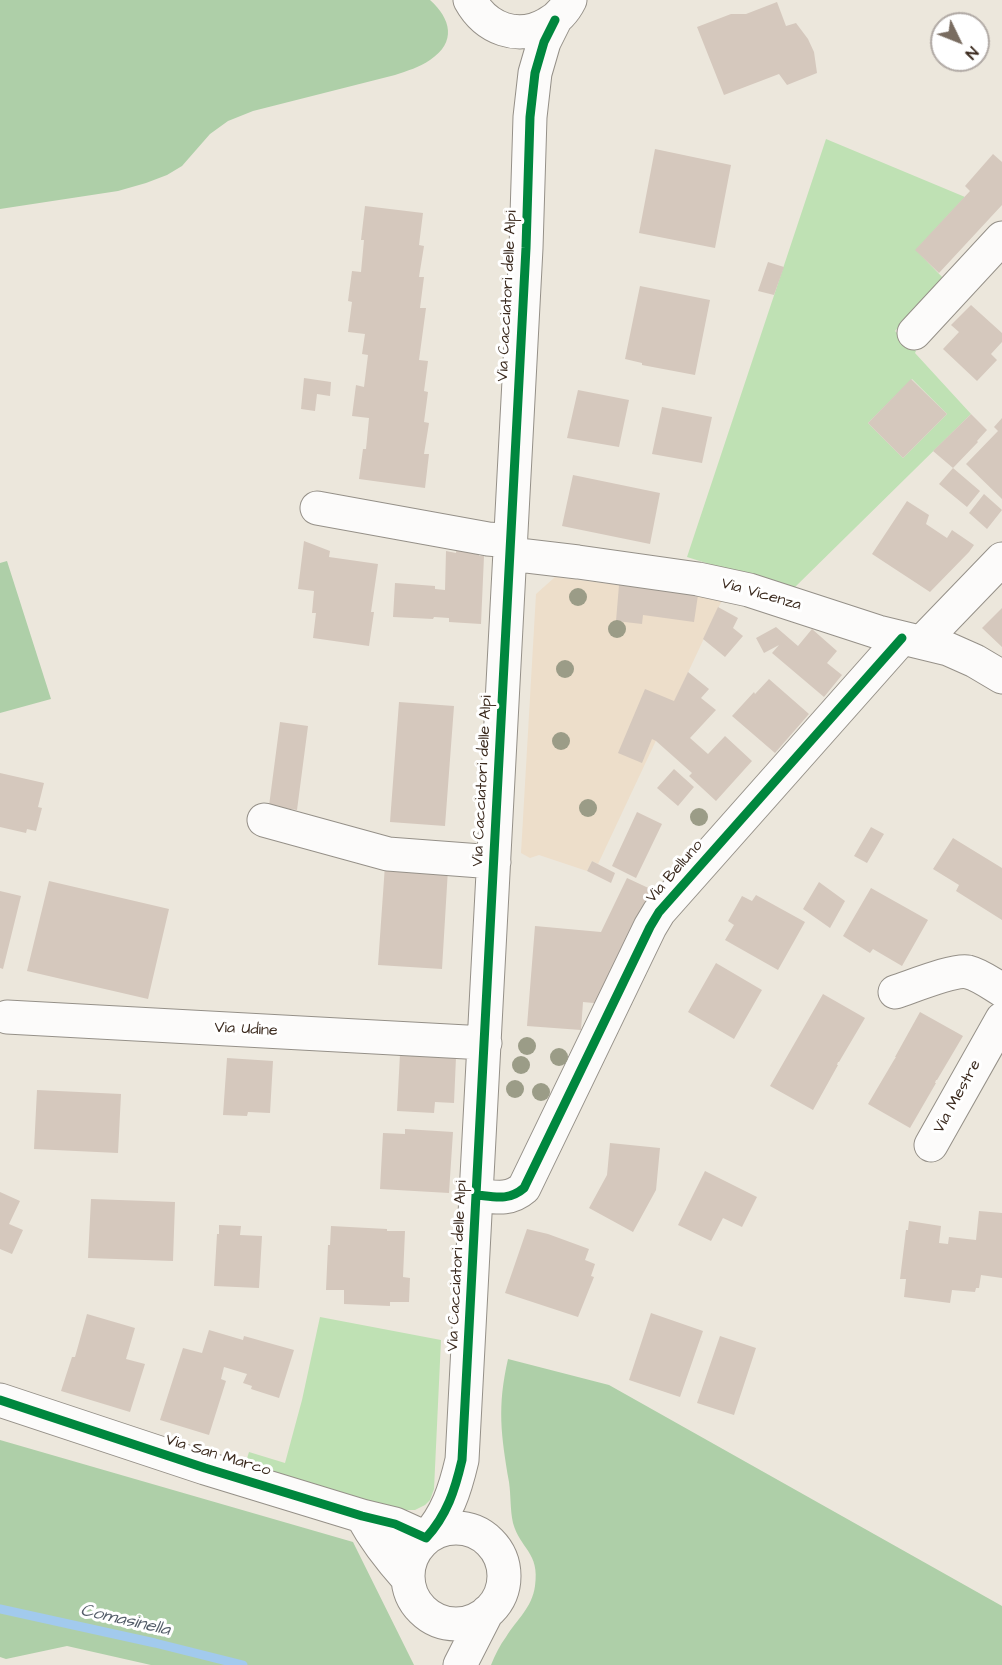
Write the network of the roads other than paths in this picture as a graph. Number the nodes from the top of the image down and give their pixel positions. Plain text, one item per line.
1 (475, 6) edge
2 (566, 7) edge
3 (530, 117) junction
4 (1002, 238) edge
5 (914, 333) dead end
6 (317, 508) dead end
7 (510, 547) junction
8 (1002, 559) edge
9 (912, 640) junction
10 (1002, 677) edge
11 (264, 820) dead end
12 (494, 862) junction
13 (1002, 990) edge
14 (895, 992) dead end
15 (7, 1017) dead end
16 (1002, 1019) edge
17 (484, 1043) junction
18 (931, 1145) dead end
19 (477, 1195) junction
20 (0, 1400) edge
21 (462, 1460) junction
22 (362, 1516) junction
23 (426, 1538) junction
24 (494, 1545) junction
25 (408, 1579) junction
26 (425, 1612) junction
27 (487, 1612) junction
28 (448, 1665) edge
29 (460, 1665) edge

1 - 2 street, Via Cacciatori delle Alpi
1 - 3 street, Via Cacciatori delle Alpi
2 - 3 street, Via Cacciatori delle Alpi
3 - 7 street, Via Cacciatori delle Alpi
4 - 5 street
6 - 7 street, Via Vicenza
7 - 9 street, Via Vicenza
7 - 12 street, Via Cacciatori delle Alpi
8 - 9 street, Via Belluno
9 - 10 street, Via Vicenza
9 - 19 street, Via Belluno
11 - 12 street
12 - 17 street, Via Cacciatori delle Alpi
13 - 14 street
15 - 17 street, Via Udine
16 - 18 street, Via Mestre
17 - 19 street, Via Cacciatori delle Alpi
19 - 21 street, Via Cacciatori delle Alpi
20 - 22 street, Via San Marco
21 - 23 street, Via Cacciatori delle Alpi
21 - 24 street, Via Cacciatori delle Alpi
22 - 23 street, Via San Marco
22 - 25 street
23 - 24 street
23 - 25 street, Via Cacciatori delle Alpi
24 - 27 street, Via Cacciatori delle Alpi
25 - 26 street
26 - 27 street
26 - 28 street
27 - 29 street, Via Cacciatori delle Alpi

